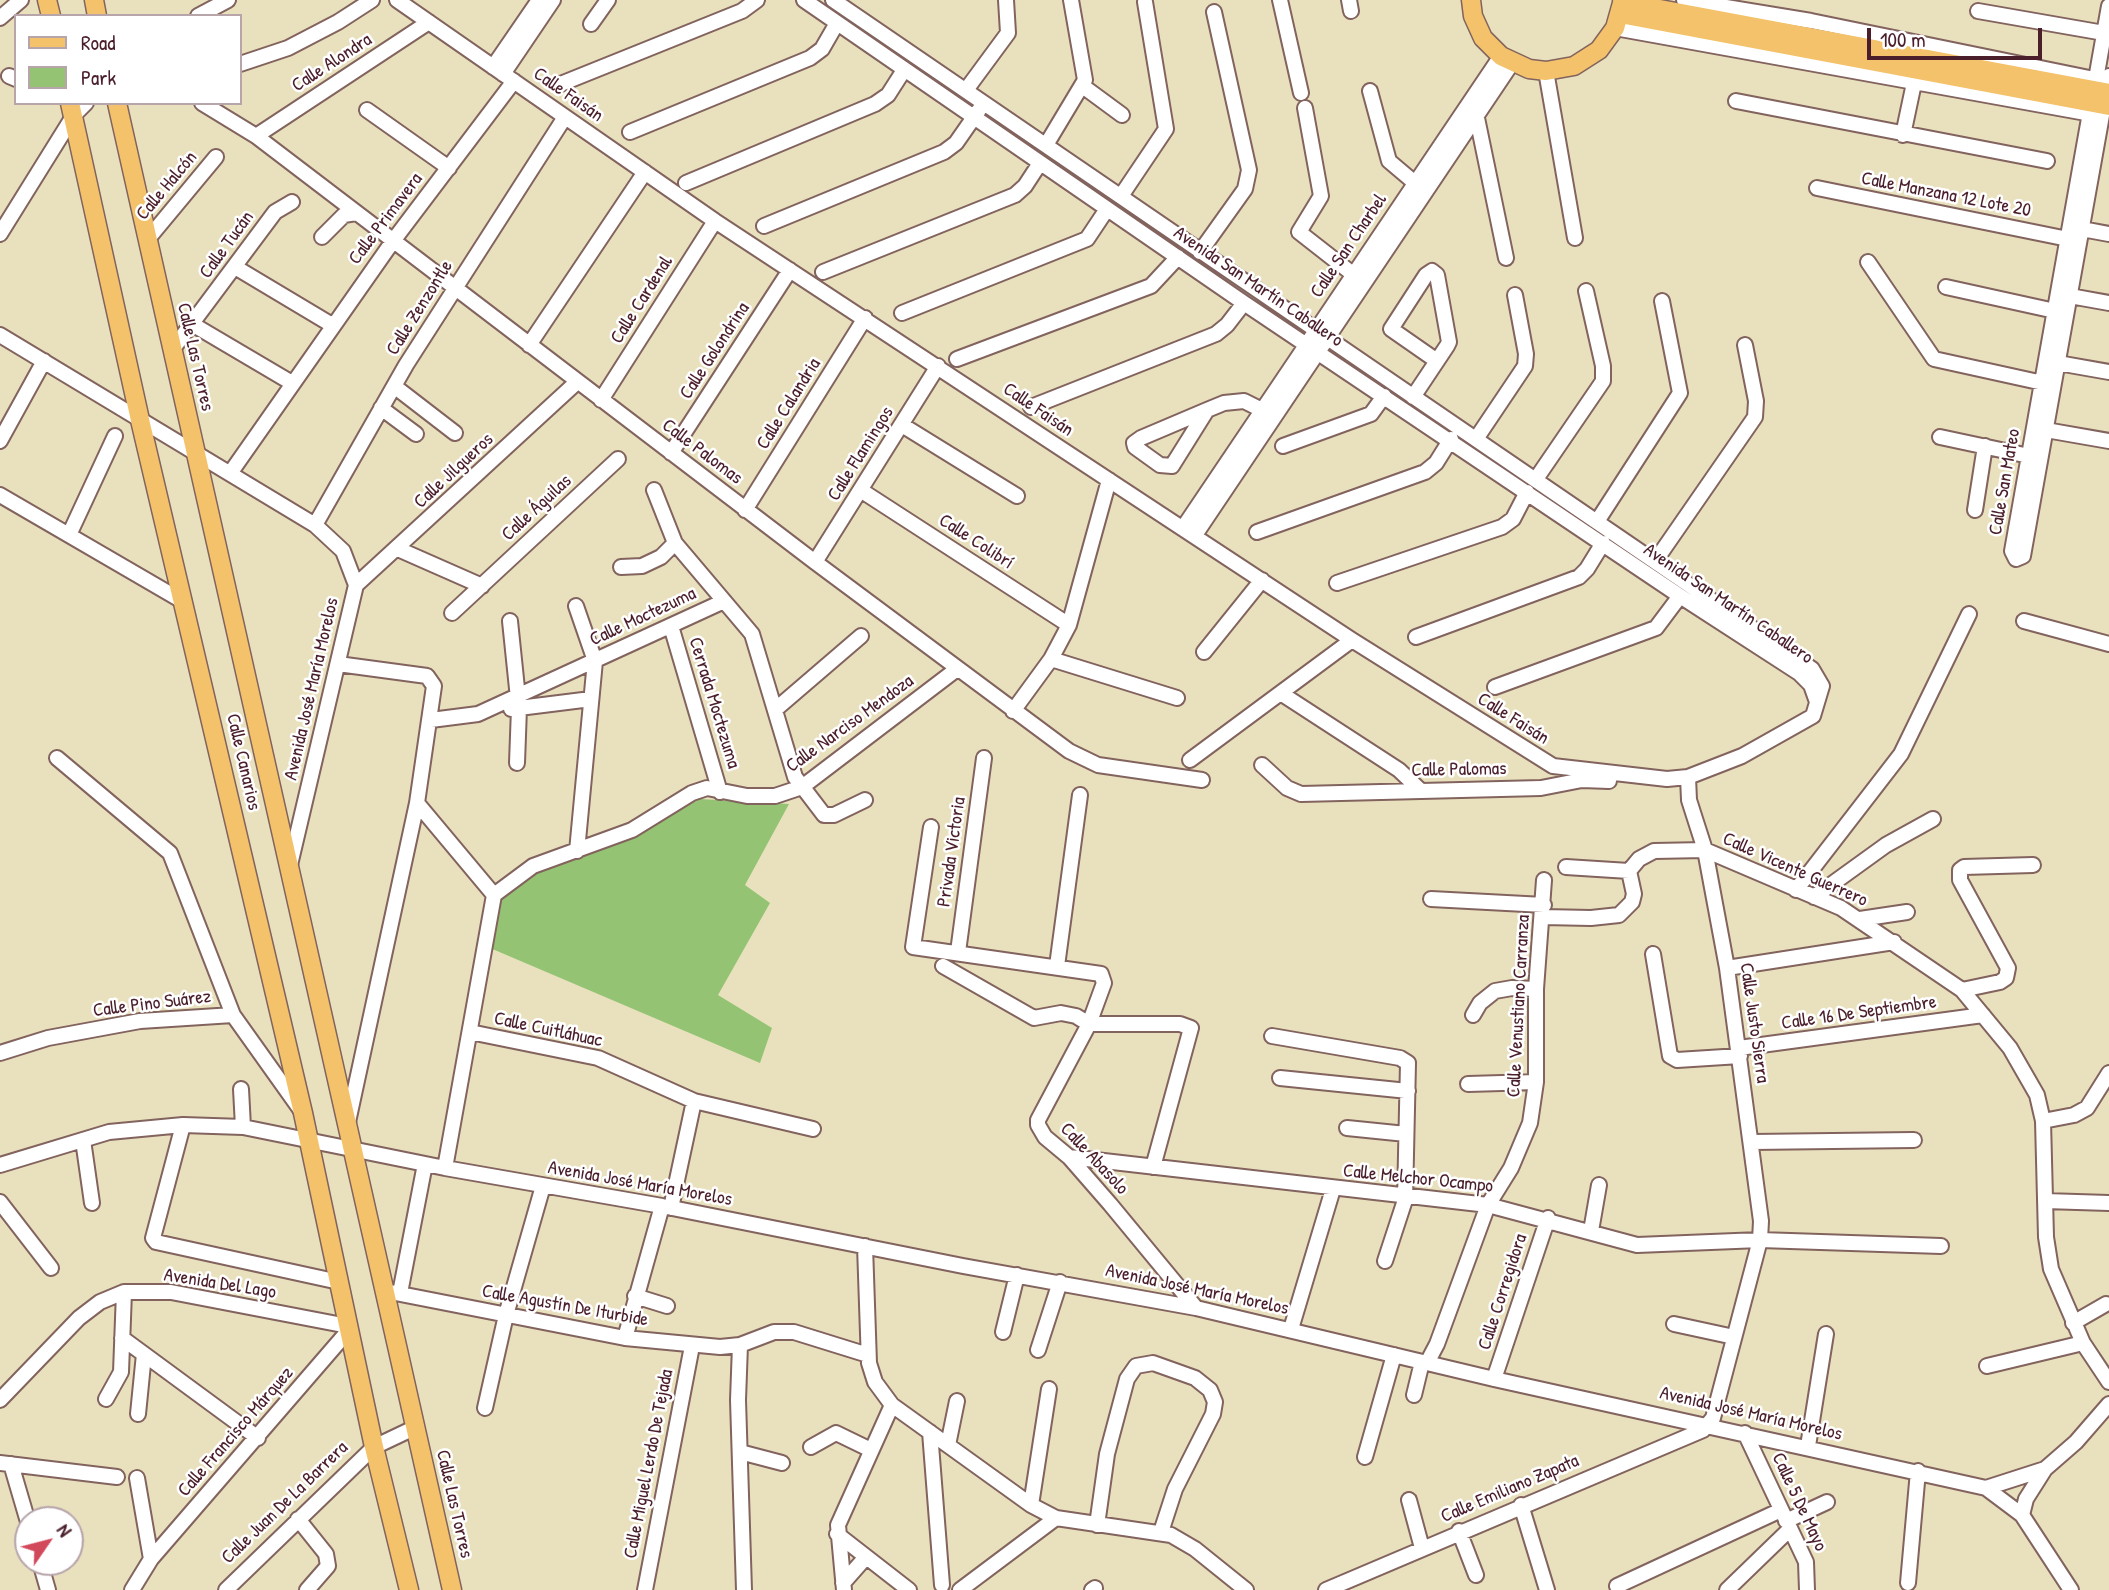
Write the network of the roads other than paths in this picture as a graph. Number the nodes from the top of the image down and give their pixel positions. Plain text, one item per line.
1 (21, 0) edge
2 (228, 0) edge
3 (372, 0) edge
4 (397, 0) edge
5 (539, 0) edge
6 (553, 0) edge
7 (608, 0) edge
8 (757, 0) edge
9 (804, 0) edge
10 (833, 0) edge
11 (1006, 0) edge
12 (1071, 0) edge
13 (1280, 0) edge
14 (1471, 0) edge
15 (1684, 0) edge
16 (1145, 2) dead end
17 (1701, 2) edge
18 (852, 5) edge
19 (2109, 6) edge
20 (1978, 10) dead end
21 (1619, 11) edge
22 (1214, 12) dead end
23 (202, 14) edge
24 (0, 18) edge
25 (429, 22) junction
26 (837, 23) junction
27 (592, 24) dead end
28 (2104, 33) junction
29 (1506, 60) junction
30 (242, 63) edge
31 (904, 70) junction
32 (1546, 71) junction
33 (504, 74) junction
34 (1914, 83) junction
35 (558, 85) dead end
36 (1084, 87) junction
37 (966, 90) junction
38 (1370, 91) dead end
39 (1301, 93) dead end
40 (2103, 97) edge
41 (1736, 101) dead end
42 (984, 103) junction
43 (117, 105) edge
44 (205, 105) edge
45 (73, 107) edge
46 (1305, 107) dead end
47 (366, 110) dead end
48 (1122, 115) dead end
49 (565, 117) junction
50 (974, 118) junction
51 (1477, 118) junction
52 (630, 132) dead end
53 (1903, 135) junction
54 (256, 136) junction
55 (1046, 145) junction
56 (216, 157) dead end
57 (2047, 161) dead end
58 (1040, 163) junction
59 (2093, 164) junction
60 (449, 167) junction
61 (2109, 167) edge
62 (645, 172) junction
63 (686, 183) dead end
64 (1415, 183) junction
65 (1817, 188) dead end
66 (1121, 197) junction
67 (292, 202) dead end
68 (1107, 209) junction
69 (356, 213) junction
70 (715, 221) junction
71 (764, 226) dead end
72 (2082, 229) junction
73 (0, 234) edge
74 (2109, 234) edge
75 (322, 237) dead end
76 (1575, 238) dead end
77 (2068, 239) junction
78 (147, 240) junction
79 (393, 240) junction
80 (1200, 252) junction
81 (1178, 257) junction
82 (1506, 258) dead end
83 (1868, 261) dead end
84 (234, 267) junction
85 (790, 270) junction
86 (823, 272) dead end
87 (1354, 275) junction
88 (1946, 287) dead end
89 (455, 288) junction
90 (1586, 291) dead end
91 (1515, 295) dead end
92 (2070, 296) junction
93 (1662, 301) dead end
94 (1244, 303) junction
95 (2109, 303) edge
96 (2055, 311) junction
97 (902, 313) dead end
98 (865, 318) junction
99 (192, 324) junction
100 (332, 325) junction
101 (1316, 329) junction
102 (0, 335) edge
103 (1329, 339) junction
104 (1307, 344) junction
105 (529, 345) junction
106 (1745, 345) dead end
107 (172, 350) junction
108 (1320, 352) junction
109 (957, 359) dead end
110 (44, 361) junction
111 (1437, 361) junction
112 (2058, 363) junction
113 (938, 366) junction
114 (2109, 372) edge
115 (577, 382) junction
116 (292, 383) junction
117 (2043, 383) junction
118 (394, 386) junction
119 (1384, 396) junction
120 (1413, 397) junction
121 (601, 401) junction
122 (1031, 407) dead end
123 (381, 408) junction
124 (1207, 410) junction
125 (1262, 410) junction
126 (140, 420) junction
127 (902, 425) junction
128 (2046, 430) junction
129 (455, 433) dead end
130 (416, 434) dead end
131 (116, 436) dead end
132 (1940, 437) dead end
133 (1451, 439) junction
134 (1476, 439) junction
135 (0, 441) edge
136 (2109, 441) edge
137 (1283, 446) dead end
138 (1985, 446) junction
139 (194, 449) junction
140 (671, 453) junction
141 (2029, 456) junction
142 (618, 458) dead end
143 (231, 472) junction
144 (1536, 479) junction
145 (1108, 480) junction
146 (654, 490) dead end
147 (862, 491) junction
148 (1527, 492) junction
149 (0, 495) edge
150 (1017, 496) dead end
151 (745, 510) junction
152 (1975, 510) dead end
153 (1598, 520) junction
154 (315, 525) junction
155 (1189, 532) junction
156 (1257, 532) dead end
157 (69, 535) junction
158 (675, 543) junction
159 (1603, 543) junction
160 (398, 549) junction
161 (1656, 560) junction
162 (815, 562) junction
163 (621, 567) dead end
164 (1262, 580) junction
165 (1337, 583) dead end
166 (356, 585) junction
167 (482, 586) junction
168 (1680, 596) junction
169 (184, 602) junction
170 (722, 602) junction
171 (576, 606) dead end
172 (452, 613) dead end
173 (1969, 614) dead end
174 (233, 620) joint
175 (509, 621) dead end
176 (2024, 621) dead end
177 (1069, 625) junction
178 (671, 626) junction
179 (861, 636) dead end
180 (1416, 637) dead end
181 (1352, 640) junction
182 (2109, 644) edge
183 (1204, 652) dead end
184 (1051, 659) junction
185 (595, 660) junction
186 (338, 663) junction
187 (957, 669) junction
188 (1495, 687) dead end
189 (1282, 694) junction
190 (1177, 698) dead end
191 (591, 699) junction
192 (518, 702) junction
193 (1817, 702) junction
194 (776, 709) junction
195 (1013, 711) junction
196 (430, 720) junction
197 (57, 758) dead end
198 (984, 758) dead end
199 (1190, 760) dead end
200 (517, 763) dead end
201 (1262, 765) dead end
202 (1688, 777) junction
203 (1667, 779) junction
204 (1202, 780) dead end
205 (802, 787) junction
206 (1420, 790) junction
207 (720, 792) junction
208 (1080, 795) dead end
209 (865, 800) dead end
210 (417, 803) junction
211 (1933, 819) dead end
212 (930, 827) dead end
213 (1705, 850) junction
214 (577, 851) junction
215 (2034, 865) dead end
216 (1566, 867) dead end
217 (289, 869) junction
218 (1629, 871) junction
219 (1544, 880) dead end
220 (1796, 890) junction
221 (494, 895) junction
222 (1814, 897) junction
223 (1431, 899) dead end
224 (1544, 911) junction
225 (1908, 912) dead end
226 (1860, 919) junction
227 (1894, 942) junction
228 (958, 953) junction
229 (1653, 954) dead end
230 (943, 965) dead end
231 (1057, 966) junction
232 (1727, 968) junction
233 (1536, 989) junction
234 (1962, 990) junction
235 (233, 1015) junction
236 (1473, 1015) dead end
237 (1983, 1015) junction
238 (1089, 1024) junction
239 (470, 1032) junction
240 (1272, 1036) dead end
241 (1740, 1052) junction
242 (0, 1053) edge
243 (2109, 1073) edge
244 (1280, 1078) dead end
245 (1536, 1082) junction
246 (1468, 1084) dead end
247 (241, 1089) dead end
248 (1408, 1091) junction
249 (694, 1101) junction
250 (303, 1113) junction
251 (2043, 1121) junction
252 (183, 1125) junction
253 (347, 1125) junction
254 (243, 1127) junction
255 (1347, 1128) dead end
256 (813, 1129) dead end
257 (1406, 1134) junction
258 (309, 1139) junction
259 (83, 1140) junction
260 (1914, 1140) dead end
261 (1752, 1142) junction
262 (352, 1149) junction
263 (1069, 1157) junction
264 (425, 1164) junction
265 (0, 1165) edge
266 (1153, 1167) junction
267 (445, 1168) junction
268 (1599, 1185) dead end
269 (542, 1186) junction
270 (1333, 1189) junction
271 (1405, 1194) junction
272 (2045, 1201) junction
273 (0, 1202) edge
274 (92, 1203) dead end
275 (2109, 1203) edge
276 (1488, 1205) junction
277 (667, 1207) junction
278 (1548, 1219) junction
279 (1591, 1231) junction
280 (1760, 1240) junction
281 (866, 1246) junction
282 (1941, 1246) dead end
283 (1385, 1261) dead end
284 (51, 1268) dead end
285 (1017, 1275) junction
286 (339, 1282) junction
287 (1060, 1282) junction
288 (124, 1292) junction
289 (393, 1292) junction
290 (635, 1296) junction
291 (2106, 1304) dead end
292 (667, 1306) dead end
293 (1196, 1308) junction
294 (506, 1315) junction
295 (2073, 1323) junction
296 (1674, 1324) dead end
297 (348, 1328) junction
298 (1291, 1329) junction
299 (1003, 1332) dead end
300 (1826, 1334) dead end
301 (1734, 1337) junction
302 (122, 1338) junction
303 (625, 1338) junction
304 (2083, 1343) junction
305 (740, 1345) junction
306 (692, 1346) junction
307 (1038, 1350) dead end
308 (144, 1354) junction
309 (868, 1355) junction
310 (1394, 1355) junction
311 (1424, 1363) junction
312 (1987, 1366) dead end
313 (1494, 1379) junction
314 (2109, 1382) edge
315 (1049, 1389) dead end
316 (1414, 1395) dead end
317 (106, 1399) dead end
318 (0, 1400) edge
319 (957, 1401) dead end
320 (2109, 1404) edge
321 (892, 1405) junction
322 (485, 1408) dead end
323 (138, 1414) dead end
324 (1709, 1426) junction
325 (414, 1428) junction
326 (930, 1432) junction
327 (1745, 1433) junction
328 (258, 1438) junction
329 (948, 1445) junction
330 (1808, 1446) junction
331 (374, 1447) junction
332 (811, 1447) dead end
333 (871, 1450) junction
334 (740, 1452) junction
335 (1365, 1457) dead end
336 (6, 1463) edge
337 (782, 1463) dead end
338 (2045, 1469) junction
339 (1918, 1471) junction
340 (117, 1477) dead end
341 (137, 1478) dead end
342 (1986, 1488) junction
343 (1409, 1500) dead end
344 (1827, 1502) dead end
345 (1031, 1505) junction
346 (1521, 1505) junction
347 (22, 1506) edge
348 (2022, 1514) junction
349 (1056, 1518) junction
350 (298, 1519) junction
351 (1786, 1520) junction
352 (1097, 1525) junction
353 (1458, 1531) junction
354 (1161, 1532) junction
355 (837, 1534) junction
356 (1422, 1548) junction
357 (866, 1557) junction
358 (151, 1559) junction
359 (1476, 1575) dead end
360 (1908, 1583) dead end
361 (942, 1585) dead end
362 (844, 1586) edge
363 (1618, 1586) dead end
364 (132, 1590) edge
365 (226, 1590) edge
366 (307, 1590) edge
367 (409, 1590) edge
368 (453, 1590) edge
369 (645, 1590) edge
370 (744, 1590) edge
371 (909, 1590) edge
372 (960, 1590) edge
373 (1246, 1590) edge
374 (1326, 1590) edge
375 (1547, 1590) edge
376 (1727, 1590) edge
377 (1807, 1590) edge
378 (2071, 1590) edge

1 - 24 street
2 - 23 street
3 - 30 street
4 - 25 street, Calle Faisán
5 - 33 street
6 - 33 street
7 - 27 street
8 - 35 street
9 - 26 street, Avenida San Martín Caballero
10 - 18 street, Avenida San Martín Caballero
11 - 37 street
12 - 36 street
13 - 39 street
14 - 29 main road
15 - 17 street
16 - 66 street
17 - 40 street
18 - 37 street, Avenida San Martín Caballero
19 - 28 street, Calle San Mateo
20 - 28 street
21 - 32 main road
21 - 34 street
21 - 40 main road
22 - 80 street
25 - 33 street, Calle Faisán
25 - 54 street, Calle Alondra
26 - 31 street, Avenida San Martín Caballero
26 - 52 street
28 - 40 street, Calle San Mateo
29 - 32 main road
29 - 51 street, Calle San Charbel
29 - 64 street, Calle San Charbel
31 - 50 street, Avenida San Martín Caballero
31 - 63 street
32 - 76 street
33 - 49 street, Calle Faisán
33 - 60 street, Calle Primavera
34 - 40 street
34 - 53 street
36 - 48 street
36 - 55 street
37 - 42 street, Avenida San Martín Caballero
38 - 64 street
40 - 59 street, Calle San Mateo
40 - 77 street, Calle San Mateo
41 - 53 street
42 - 50 street
42 - 55 street, Avenida San Martín Caballero
43 - 78 main road, Calle Las Torres
44 - 54 street, Calle Palomas
45 - 73 street
45 - 126 main road
46 - 87 street
47 - 60 street
49 - 62 street, Calle Faisán
49 - 89 street, Calle Zenzontle
50 - 58 street, Avenida San Martín Caballero
50 - 71 street
51 - 82 street
51 - 103 street, Calle San Charbel
53 - 57 street
54 - 69 street, Calle Palomas
55 - 66 street, Avenida San Martín Caballero
56 - 78 street, Calle Halcón
58 - 68 street, Avenida San Martín Caballero
58 - 86 street
59 - 61 street
59 - 72 street, Calle San Mateo
60 - 79 street, Calle Primavera
62 - 70 street, Calle Faisán
62 - 105 street
64 - 87 street, Calle San Charbel
65 - 77 street, Calle Manzana 12 Lote 20
66 - 80 street, Avenida San Martín Caballero
67 - 84 street, Calle Tucán
68 - 81 street, Avenida San Martín Caballero
68 - 97 street
69 - 75 street
69 - 79 street, Calle Palomas
70 - 85 street, Calle Faisán
70 - 121 street, Calle Cardenal
72 - 74 street
72 - 92 street, Calle San Mateo
77 - 96 street, Calle San Mateo
78 - 107 main road, Calle Las Torres
79 - 89 street, Calle Palomas
79 - 100 street, Calle Primavera
80 - 101 street, Avenida San Martín Caballero
81 - 94 street, Avenida San Martín Caballero
81 - 109 street
83 - 117 street
84 - 99 street, Calle Tucán
84 - 100 street
85 - 98 street, Calle Faisán
85 - 140 street, Calle Golondrina
87 - 101 street, Calle San Charbel
88 - 96 street
89 - 105 street, Calle Palomas
89 - 118 street, Calle Zenzontle
90 - 144 street
91 - 134 street
92 - 95 street
92 - 112 street, Calle San Mateo
93 - 153 street
94 - 104 street, Avenida San Martín Caballero
94 - 122 street
96 - 117 street, Calle San Mateo
98 - 113 street, Calle Faisán
98 - 151 street, Calle Calandria
99 - 107 street, Calle Tucán
99 - 116 street
100 - 116 street, Calle Primavera
101 - 103 street, Avenida San Martín Caballero
101 - 104 street, Calle San Charbel
102 - 110 street, Avenida José María Morelos
103 - 108 street, Calle San Charbel
103 - 120 street, Avenida San Martín Caballero
104 - 108 street, Avenida San Martín Caballero
104 - 125 street, Calle San Charbel
105 - 115 street, Calle Palomas
106 - 161 street
107 - 139 main road, Calle Las Torres
108 - 119 street, Avenida San Martín Caballero
108 - 155 street, Calle San Charbel
110 - 126 street, Avenida José María Morelos
110 - 135 street
111 - 111 street
111 - 120 street
112 - 114 street
112 - 128 street, Calle San Mateo
113 - 127 street, Calle Flamingos
113 - 145 street, Calle Faisán
115 - 121 street, Calle Palomas
115 - 160 street, Calle Jilgueros
116 - 143 street, Calle Primavera
117 - 141 street, Calle San Mateo
118 - 123 street, Calle Zenzontle
118 - 129 street
119 - 133 street, Avenida San Martín Caballero
119 - 137 street
120 - 134 street, Avenida San Martín Caballero
121 - 140 street, Calle Palomas
123 - 130 street
123 - 154 street, Calle Zenzontle
124 - 124 street
124 - 125 street
125 - 155 street, Calle San Charbel
126 - 139 street, Avenida José María Morelos
126 - 169 main road
127 - 147 street, Calle Flamingos
127 - 150 street
128 - 136 street
128 - 141 street, Calle San Mateo
131 - 157 street
132 - 138 street
133 - 148 street, Avenida San Martín Caballero
133 - 156 street
134 - 144 street, Avenida San Martín Caballero
138 - 141 street
138 - 152 street
139 - 143 street, Avenida José María Morelos
139 - 174 main road, Calle Las Torres
140 - 151 street, Calle Palomas
142 - 167 street, Calle Águilas
143 - 154 street, Avenida José María Morelos
144 - 153 street, Avenida San Martín Caballero
145 - 155 street, Calle Faisán
145 - 177 street
146 - 158 street
147 - 162 street, Calle Flamingos
147 - 177 street, Calle Colibrí
148 - 159 street, Avenida San Martín Caballero
148 - 165 street
149 - 157 street
151 - 162 street, Calle Palomas
153 - 161 street, Avenida San Martín Caballero
154 - 166 street, Avenida José María Morelos
155 - 164 street, Calle Faisán
157 - 169 street
158 - 163 street
158 - 170 street
159 - 168 street, Avenida San Martín Caballero
159 - 180 street
160 - 166 street, Calle Jilgueros
160 - 167 street
161 - 193 street, Avenida San Martín Caballero
162 - 187 street, Calle Palomas
164 - 181 street, Calle Faisán
164 - 183 street
166 - 186 street, Avenida José María Morelos
167 - 172 street, Calle Águilas
168 - 188 street
168 - 193 street, Avenida San Martín Caballero
169 - 250 main road, Calle Canarios
170 - 178 street, Calle Moctezuma
170 - 194 street, Calle Moctezuma
171 - 185 street
173 - 220 street
174 - 217 main road, Calle Canarios
175 - 192 street
176 - 182 street
177 - 184 street
178 - 185 street, Calle Moctezuma
178 - 207 street, Cerrada Moctezuma
179 - 194 street
181 - 189 street
181 - 203 street, Calle Faisán
184 - 190 street
184 - 195 street
185 - 191 street
185 - 192 street, Calle Moctezuma
186 - 196 street
186 - 217 street, Avenida José María Morelos
187 - 195 street, Calle Palomas
187 - 205 street, Calle Narciso Mendoza
189 - 199 street
189 - 206 street
191 - 192 street
191 - 214 street
192 - 196 street, Calle Moctezuma
192 - 200 street
193 - 202 street
194 - 205 street, Calle Moctezuma
195 - 204 street, Calle Palomas
196 - 210 street
197 - 235 street
198 - 228 street, Privada Victoria
201 - 206 street, Calle Palomas
202 - 203 street, Calle Faisán
202 - 213 street, Calle Justo Sierra
203 - 206 street, Calle Palomas
205 - 207 street, Calle Narciso Mendoza
205 - 209 street, Calle Moctezuma
207 - 214 street, Calle Narciso Mendoza
208 - 231 street
210 - 221 street
210 - 253 street
211 - 222 street
212 - 228 street
213 - 218 street
213 - 220 street, Calle Vicente Guerrero
213 - 232 street, Calle Justo Sierra
214 - 221 street, Calle Narciso Mendoza
215 - 234 street
216 - 218 street
217 - 253 main road, Calle Canarios
218 - 224 street
219 - 224 street, Calle Venustiano Carranza
220 - 222 street, Calle Vicente Guerrero
221 - 239 street
222 - 226 street, Calle Vicente Guerrero
223 - 224 street
224 - 233 street, Calle Venustiano Carranza
225 - 226 street
226 - 227 street, Calle Vicente Guerrero
227 - 232 street
227 - 234 street, Calle Vicente Guerrero
228 - 231 street
229 - 241 street, Calle 16 De Septiembre
230 - 238 street
231 - 238 street, Calle Abasolo
232 - 241 street, Calle Justo Sierra
233 - 236 street
233 - 245 street, Calle Venustiano Carranza
234 - 237 street, Calle Vicente Guerrero
235 - 242 street, Calle Pino Suárez
235 - 250 street, Calle Pino Suárez
237 - 241 street, Calle 16 De Septiembre
237 - 251 street, Calle Vicente Guerrero
238 - 263 street, Calle Abasolo
238 - 266 street
239 - 249 street, Calle Cuitláhuac
239 - 267 street
240 - 248 street
241 - 261 street, Calle Justo Sierra
243 - 251 street
244 - 248 street
245 - 246 street
245 - 276 street, Calle Venustiano Carranza
247 - 254 street
248 - 257 street
249 - 256 street, Calle Cuitláhuac
249 - 277 street
250 - 258 main road, Calle Canarios
251 - 272 street, Calle Vicente Guerrero
252 - 254 street, Avenida José María Morelos
252 - 259 street, Avenida José María Morelos
252 - 286 street
253 - 262 main road, Calle Canarios
254 - 258 street, Avenida José María Morelos
255 - 257 street
257 - 271 street
258 - 262 street, Avenida José María Morelos
258 - 286 main road, Calle Canarios
259 - 265 street, Avenida José María Morelos
259 - 274 street
260 - 261 street
261 - 280 street, Calle Justo Sierra
262 - 264 street, Avenida José María Morelos
262 - 289 main road, Calle Canarios
263 - 266 street, Calle Melchor Ocampo
263 - 293 street, Calle Abasolo
264 - 267 street, Avenida José María Morelos
264 - 289 street
266 - 270 street, Calle Melchor Ocampo
267 - 269 street, Avenida José María Morelos
268 - 279 street
269 - 277 street, Avenida José María Morelos
269 - 294 street
270 - 271 street, Calle Melchor Ocampo
270 - 298 street
271 - 276 street, Calle Melchor Ocampo
271 - 283 street
272 - 275 street
272 - 295 street, Calle Vicente Guerrero
273 - 284 street
276 - 278 street, Calle Melchor Ocampo
276 - 311 street, Calle Venustiano Carranza
277 - 281 street, Avenida José María Morelos
277 - 290 street
278 - 279 street, Calle Melchor Ocampo
278 - 313 street, Calle Corregidora
279 - 280 street, Calle Melchor Ocampo
280 - 282 street, Calle Melchor Ocampo
280 - 301 street, Calle Justo Sierra
281 - 285 street, Avenida José María Morelos
281 - 309 street
285 - 287 street, Avenida José María Morelos
285 - 299 street
286 - 297 main road, Calle Juan De La Barrera
287 - 293 street, Avenida José María Morelos
287 - 307 street
288 - 297 street, Avenida Del Lago
288 - 302 street
288 - 318 street, Avenida Del Lago
289 - 294 street, Calle Agustín De Iturbide
289 - 325 main road
290 - 292 street
290 - 303 street
291 - 295 street
293 - 298 street, Avenida José María Morelos
294 - 303 street, Calle Agustín De Iturbide
294 - 322 street
295 - 304 street, Calle Vicente Guerrero
296 - 301 street
297 - 328 street, Calle Francisco Márquez
297 - 331 main road, Calle Juan De La Barrera
298 - 310 street, Avenida José María Morelos
300 - 330 street
301 - 324 street, Calle Justo Sierra
302 - 308 street
302 - 317 street
303 - 306 street, Calle Agustín De Iturbide
304 - 312 street
304 - 314 street, Calle Vicente Guerrero
305 - 306 street, Calle Agustín De Iturbide
305 - 309 street, Calle Agustín De Iturbide
305 - 334 street
306 - 369 street, Calle Miguel Lerdo De Tejada
308 - 323 street
308 - 328 street
309 - 321 street
310 - 311 street, Avenida José María Morelos
310 - 335 street
311 - 313 street, Avenida José María Morelos
311 - 316 street, Calle Venustiano Carranza
313 - 324 street, Avenida José María Morelos
315 - 345 street
319 - 329 street
320 - 338 street
321 - 326 street
321 - 333 street
324 - 327 street, Avenida José María Morelos
324 - 346 street, Calle Emiliano Zapata
325 - 331 street
325 - 368 main road, Calle Las Torres
326 - 329 street
326 - 361 street
327 - 330 street, Avenida José María Morelos
327 - 351 street, Calle 5 De Mayo
328 - 358 street, Calle Francisco Márquez
329 - 345 street
330 - 339 street, Avenida José María Morelos
331 - 350 street, Calle Juan De La Barrera
331 - 367 main road
332 - 333 street
333 - 355 street
334 - 337 street
334 - 370 street
336 - 340 street
336 - 347 street
338 - 342 street
338 - 348 street
339 - 342 street, Avenida José María Morelos
339 - 360 street
341 - 358 street
342 - 348 street, Avenida José María Morelos
343 - 356 street
344 - 351 street
345 - 349 street
346 - 353 street, Calle Emiliano Zapata
346 - 375 street
348 - 378 street
349 - 352 street
349 - 372 street
350 - 365 street, Calle Juan De La Barrera
350 - 366 street
351 - 363 street
351 - 376 street
351 - 377 street, Calle 5 De Mayo
352 - 354 street
352 - 354 street
353 - 356 street, Calle Emiliano Zapata
353 - 359 street
354 - 373 street
355 - 357 street
355 - 362 street
356 - 374 street, Calle Emiliano Zapata
357 - 362 street
357 - 371 street
358 - 364 street, Calle Francisco Márquez

